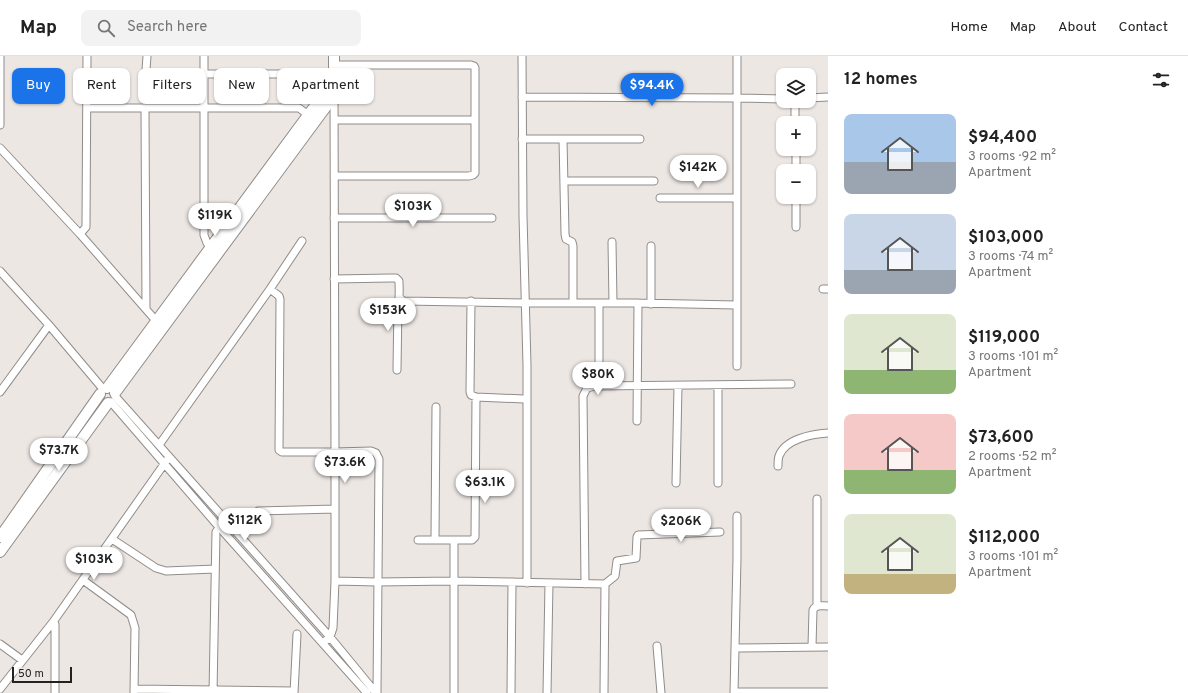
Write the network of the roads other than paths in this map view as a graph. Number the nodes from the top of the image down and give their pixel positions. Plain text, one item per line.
1 (0, 56) edge
2 (87, 56) edge
3 (146, 56) edge
4 (204, 56) edge
5 (522, 56) edge
6 (737, 56) edge
7 (146, 68) edge
8 (204, 68) edge
9 (368, 68) edge
10 (277, 71) edge
11 (206, 74) edge
12 (522, 97) junction
13 (828, 97) edge
14 (737, 98) junction
15 (816, 98) edge
16 (776, 99) edge
17 (203, 104) edge
18 (318, 104) edge
19 (326, 104) edge
20 (334, 104) edge
21 (87, 108) junction
22 (203, 108) junction
23 (145, 109) junction
24 (312, 117) junction
25 (334, 120) junction
26 (475, 120) junction
27 (0, 125) edge
28 (522, 139) junction
29 (563, 139) junction
30 (640, 139) dead end
31 (0, 148) edge
32 (334, 176) junction
33 (564, 181) junction
34 (654, 181) dead end
35 (660, 198) dead end
36 (737, 198) junction
37 (796, 204) edge
38 (334, 218) junction
39 (492, 218) dead end
40 (796, 227) dead end
41 (80, 234) junction
42 (302, 241) dead end
43 (612, 242) dead end
44 (651, 246) dead end
45 (214, 250) junction
46 (0, 271) edge
47 (334, 279) junction
48 (270, 289) junction
49 (400, 298) junction
50 (471, 301) junction
51 (525, 303) junction
52 (573, 303) junction
53 (599, 303) junction
54 (613, 303) junction
55 (638, 303) junction
56 (651, 304) junction
57 (736, 305) junction
58 (146, 308) junction
59 (159, 324) junction
60 (49, 325) junction
61 (599, 364) dead end
62 (737, 366) dead end
63 (397, 370) dead end
64 (791, 384) dead end
65 (718, 385) junction
66 (638, 386) junction
67 (678, 386) junction
68 (0, 392) edge
69 (108, 395) junction
70 (476, 397) junction
71 (524, 399) dead end
72 (436, 407) dead end
73 (637, 421) dead end
74 (828, 433) edge
75 (159, 445) junction
76 (335, 452) junction
77 (167, 460) junction
78 (778, 466) dead end
79 (676, 483) dead end
80 (718, 483) dead end
81 (817, 499) dead end
82 (335, 510) junction
83 (258, 511) dead end
84 (737, 516) dead end
85 (226, 521) junction
86 (219, 527) junction
87 (720, 532) dead end
88 (0, 537) edge
89 (112, 539) junction
90 (418, 540) dead end
91 (435, 540) junction
92 (454, 540) junction
93 (0, 552) edge
94 (215, 569) junction
95 (83, 580) junction
96 (335, 581) junction
97 (454, 581) junction
98 (377, 582) junction
99 (512, 582) junction
100 (527, 583) junction
101 (549, 583) junction
102 (585, 584) junction
103 (605, 584) junction
104 (817, 606) junction
105 (828, 606) edge
106 (52, 622) junction
107 (297, 634) dead end
108 (330, 637) junction
109 (323, 643) junction
110 (0, 644) edge
111 (657, 646) dead end
112 (812, 646) junction
113 (828, 647) edge
114 (735, 648) junction
115 (22, 660) junction
116 (0, 689) edge
117 (134, 691) edge
118 (214, 691) edge
119 (294, 692) edge
120 (818, 692) edge
121 (828, 692) edge
122 (55, 693) edge
123 (367, 693) edge
124 (377, 693) edge
125 (454, 693) edge
126 (512, 693) edge
127 (547, 693) edge
128 (604, 693) edge
129 (661, 693) edge
130 (734, 693) edge

1 - 27 street
2 - 21 street
3 - 7 street
4 - 8 street
5 - 12 street
6 - 14 street
9 - 26 street
10 - 11 street
12 - 14 street
12 - 28 street
13 - 15 street
14 - 16 street
14 - 36 street
17 - 22 street
18 - 24 street
19 - 24 street
20 - 25 street
21 - 23 street
21 - 41 street
22 - 23 street
22 - 24 street
22 - 45 street
23 - 58 street
24 - 45 street
25 - 26 street
25 - 32 street
26 - 32 street
28 - 29 street
28 - 51 street
29 - 30 street
29 - 33 street
31 - 41 street
32 - 38 street
33 - 34 street
33 - 52 street
35 - 36 street
36 - 57 street
37 - 40 street
38 - 39 street
38 - 47 street
41 - 58 street
42 - 48 street
43 - 54 street
44 - 56 street
45 - 59 street
46 - 60 street
47 - 49 street
47 - 76 street
48 - 75 street
48 - 76 street
49 - 50 street
49 - 63 street
50 - 51 street
50 - 70 street
51 - 52 street
51 - 100 street
52 - 53 street
53 - 54 street
53 - 61 street
54 - 55 street
55 - 56 street
55 - 66 street
56 - 57 street
57 - 62 street
58 - 59 street
59 - 69 street
60 - 68 street
60 - 69 street
64 - 65 street
65 - 67 street
65 - 80 street
66 - 67 street
66 - 73 street
66 - 102 street
67 - 79 street
69 - 75 street
69 - 77 street
69 - 88 street
69 - 93 street
70 - 71 street
70 - 92 street
72 - 91 street
74 - 78 street
75 - 77 street
76 - 82 street
76 - 98 street
77 - 85 street
77 - 86 street
77 - 89 street
81 - 104 street
82 - 83 street
82 - 96 street
84 - 114 street
85 - 86 street
85 - 108 street
86 - 94 street
86 - 109 street
87 - 103 street
89 - 94 street
89 - 95 street
90 - 91 street
91 - 92 street
92 - 97 street
94 - 118 street
95 - 106 street
95 - 117 street
96 - 98 street
96 - 108 street
97 - 98 street
97 - 99 street
97 - 125 street
98 - 124 street
99 - 100 street
99 - 126 street
100 - 101 street
101 - 102 street
101 - 127 street
102 - 103 street
103 - 128 street
104 - 105 street
104 - 112 street
106 - 115 street
106 - 122 street
107 - 119 street
108 - 109 street
108 - 124 street
109 - 123 street
110 - 115 street
111 - 129 street
112 - 113 street
112 - 114 street
114 - 130 street
115 - 116 street
117 - 118 street
118 - 119 street
120 - 121 street
120 - 130 street

